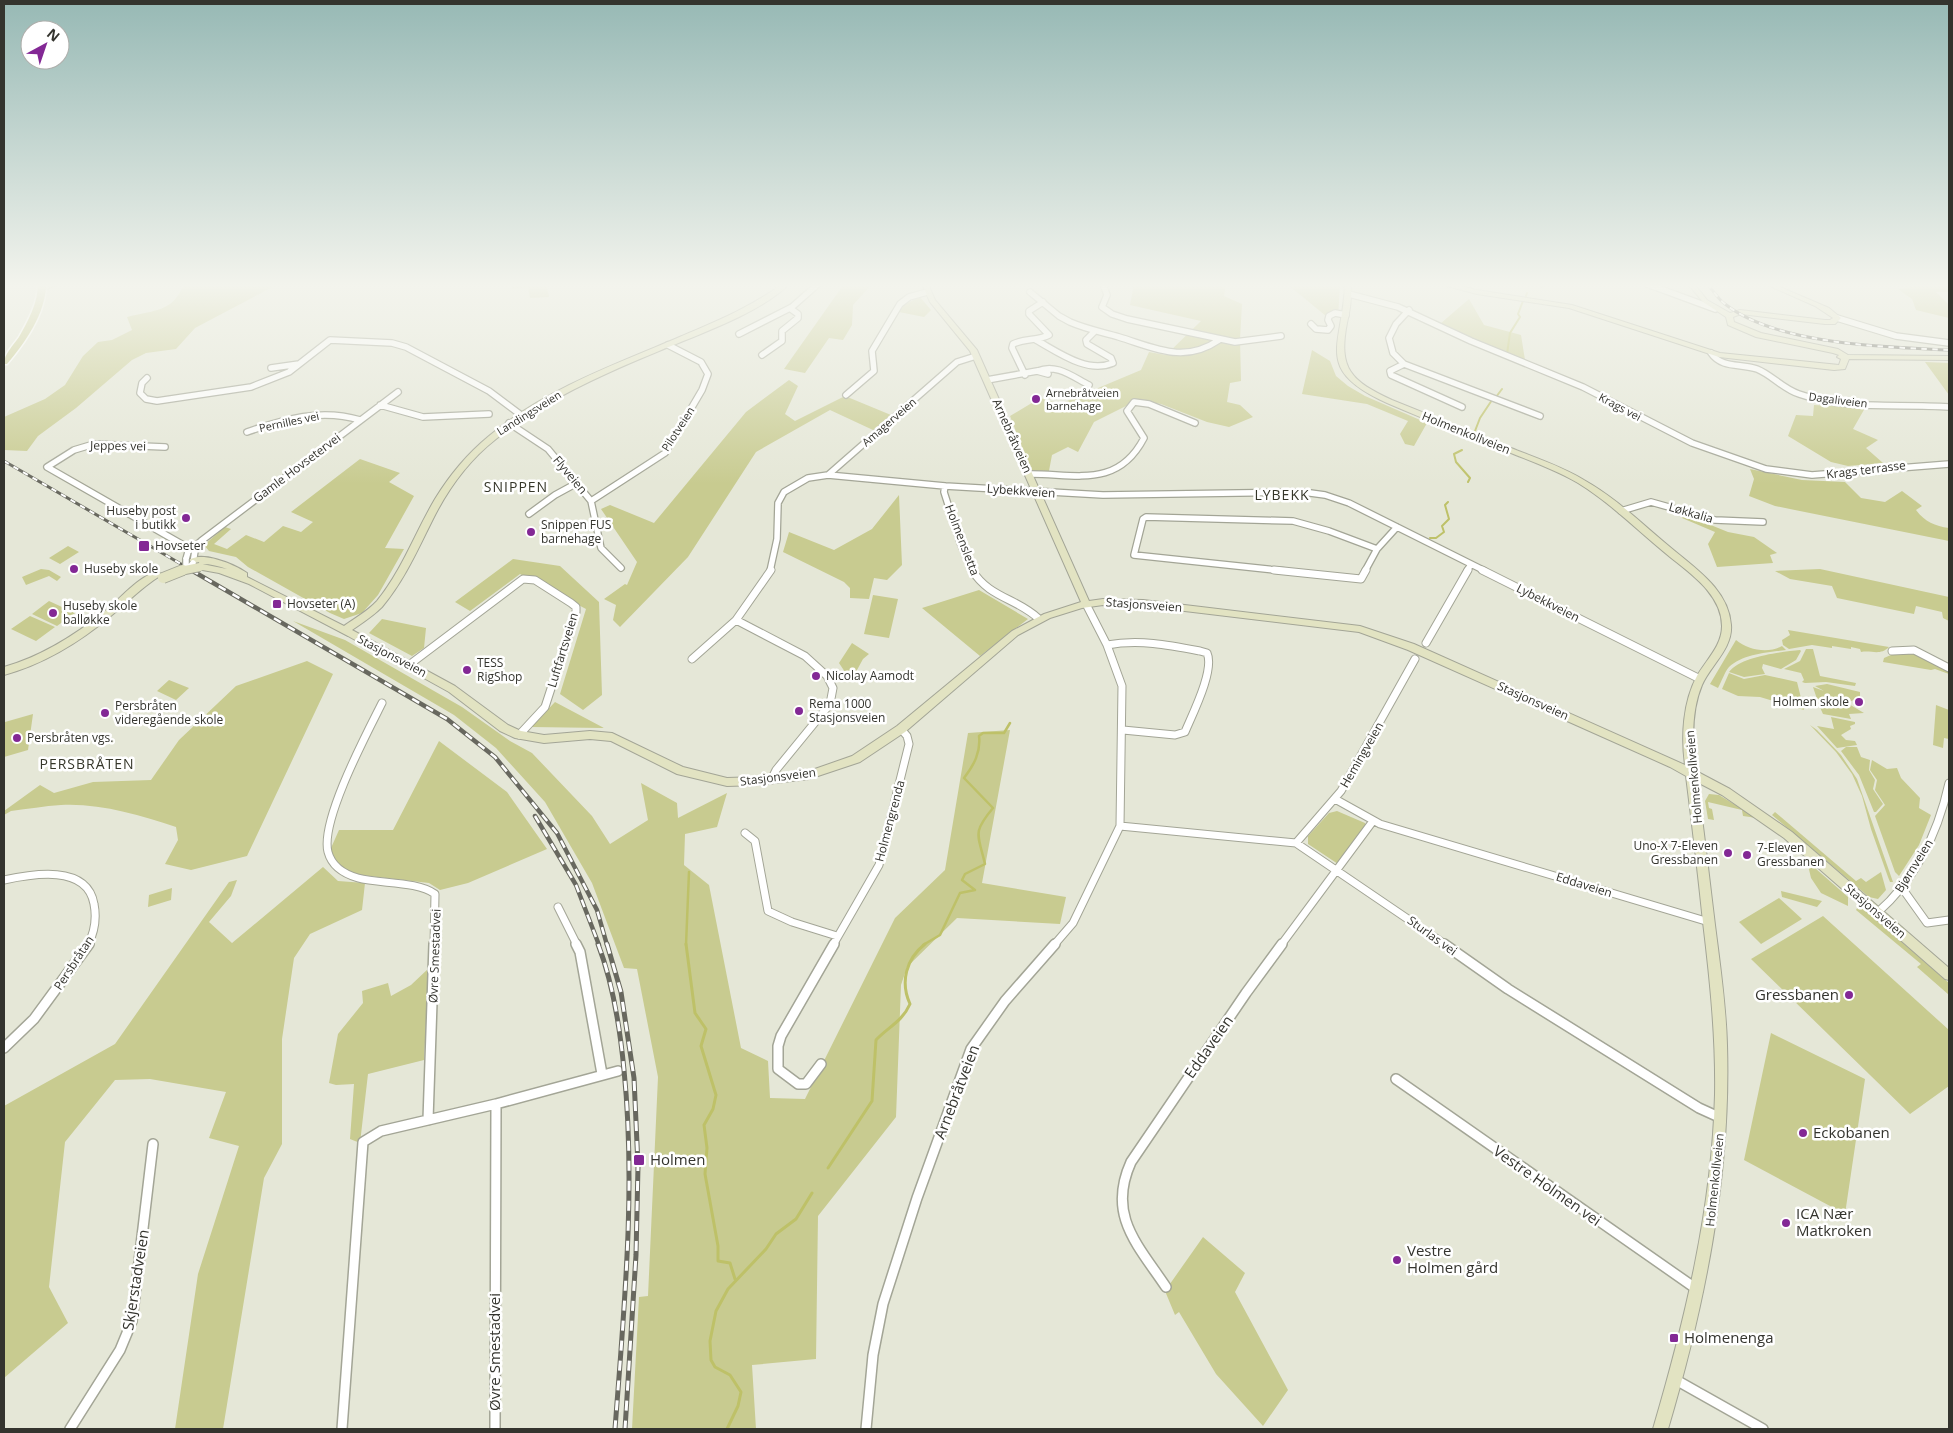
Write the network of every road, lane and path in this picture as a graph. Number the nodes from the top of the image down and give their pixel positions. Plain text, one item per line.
1 (316, 351) edge
2 (410, 351) edge
3 (654, 351) edge
4 (679, 351) edge
5 (768, 351) edge
6 (872, 351) edge
7 (973, 351) edge
8 (1013, 351) edge
9 (1059, 351) edge
10 (1099, 351) edge
11 (1167, 351) edge
12 (1205, 351) edge
13 (1341, 351) edge
14 (1393, 351) edge
15 (1494, 351) edge
16 (1705, 351) edge
17 (1823, 351) edge
18 (1711, 353) junction
19 (762, 355) dead end
20 (976, 356) junction
21 (1949, 358) edge
22 (1843, 359) junction
23 (299, 364) junction
24 (1404, 364) junction
25 (271, 368) dead end
26 (1037, 372) junction
27 (1048, 374) dead end
28 (1025, 375) junction
29 (148, 378) dead end
30 (987, 380) junction
31 (1089, 385) dead end
32 (398, 392) dead end
33 (846, 395) dead end
34 (380, 404) junction
35 (1462, 407) dead end
36 (1949, 407) edge
37 (488, 414) dead end
38 (521, 415) junction
39 (1540, 416) dead end
40 (360, 420) junction
41 (509, 423) junction
42 (1195, 423) dead end
43 (247, 432) dead end
44 (165, 447) dead end
45 (1949, 464) edge
46 (1754, 465) joint
47 (1028, 474) junction
48 (828, 475) junction
49 (577, 483) junction
50 (945, 486) junction
51 (1036, 492) junction
52 (591, 500) junction
53 (1621, 511) junction
54 (529, 514) dead end
55 (1763, 522) dead end
56 (1397, 527) junction
57 (194, 547) junction
58 (1377, 549) junction
59 (191, 563) junction
60 (1471, 564) junction
61 (621, 568) dead end
62 (1086, 604) junction
63 (1039, 619) junction
64 (736, 620) junction
65 (348, 632) junction
66 (1426, 643) dead end
67 (1107, 645) junction
68 (1892, 651) dead end
69 (692, 659) dead end
70 (1415, 659) dead end
71 (409, 665) junction
72 (1949, 668) edge
73 (4, 671) edge
74 (1700, 679) junction
75 (382, 703) dead end
76 (901, 729) junction
77 (1124, 730) junction
78 (519, 736) junction
79 (1691, 772) junction
80 (771, 780) junction
81 (1949, 783) edge
82 (1335, 799) junction
83 (1373, 821) junction
84 (1120, 826) junction
85 (745, 833) dead end
86 (1296, 843) junction
87 (1338, 870) junction
88 (4, 880) edge
89 (1902, 888) junction
90 (558, 907) dead end
91 (1877, 913) junction
92 (1949, 920) edge
93 (1709, 922) junction
94 (837, 936) junction
95 (1949, 975) edge
96 (4, 1048) edge
97 (821, 1064) dead end
98 (618, 1071) dead end
99 (602, 1074) junction
100 (1396, 1079) dead end
101 (496, 1104) junction
102 (1721, 1118) junction
103 (428, 1120) junction
104 (153, 1144) dead end
105 (1166, 1287) dead end
106 (1698, 1290) junction
107 (1676, 1380) junction
108 (70, 1429) edge
109 (342, 1429) edge
110 (495, 1429) edge
111 (866, 1429) edge
112 (1661, 1429) edge
113 (1762, 1429) edge

1 - 23 street
2 - 38 street
3 - 38 street, Landingsveien
4 - 52 street, Pilotveien
5 - 19 street
6 - 33 street, Arnebråtveien
7 - 20 street, Arnebråtveien
8 - 28 street
9 - 10 street
11 - 12 street
13 - 53 street, Holmenkollveien
14 - 24 street
15 - 46 street, Krags vei
16 - 18 street
17 - 22 street
18 - 22 street
18 - 36 street, Dagaliveien
20 - 30 street, Arnebråtveien
20 - 48 street, Amagerveien
21 - 22 street
23 - 25 street
23 - 29 street
24 - 35 street
24 - 39 street
26 - 27 street
26 - 28 street
26 - 31 street
28 - 30 street
30 - 47 street, Arnebråtveien
32 - 34 street, Gamle Hovsetervei
34 - 37 street
34 - 40 street, Gamle Hovsetervei
38 - 41 street, Landingsveien
40 - 43 street, Pernilles vei
40 - 57 street, Gamle Hovsetervei
41 - 49 street, Flyveien
41 - 65 street, Landingsveien
42 - 47 street
44 - 57 street, Jeppes vei
45 - 46 street, Krags terrasse
47 - 51 street, Arnebråtveien
48 - 50 street, Lybekkveien
48 - 64 street, Lybekkveien
49 - 52 street, Flyveien
49 - 54 street
50 - 51 street, Lybekkveien
50 - 63 street, Holmensletta
51 - 56 street, Lybekkveien
51 - 62 street, Arnebråtveien
52 - 61 street, Flyveien
53 - 55 street, Løkkalia
53 - 74 street, Holmenkollveien
56 - 58 street
56 - 60 street, Lybekkveien
57 - 59 street
58 - 58 street
59 - 65 street, Stasjonsveien
59 - 73 street, bridge
60 - 66 street
60 - 74 street, Lybekkveien
62 - 63 street, Stasjonsveien
62 - 67 street, Arnebråtveien
62 - 79 street, Stasjonsveien
63 - 76 street, Stasjonsveien
64 - 69 street, Lybekkveien
64 - 80 street
65 - 71 street, Stasjonsveien
67 - 77 street, Arnebråtveien
67 - 77 street
68 - 72 street
70 - 82 street, Hemingveien
71 - 78 street, Stasjonsveien
71 - 78 street, Luftfartsveien
74 - 79 street, Holmenkollveien
75 - 103 street, Øvre Smestadvei
76 - 80 street, Stasjonsveien
76 - 94 street, Holmengrenda
77 - 84 street, Arnebråtveien
78 - 80 street, Stasjonsveien
79 - 91 street, Stasjonsveien
79 - 93 street, Holmenkollveien
81 - 89 street, Bjørnveien
82 - 83 street, Eddaveien
82 - 86 street, Hemingveien
83 - 87 street, Eddaveien
83 - 93 street, Eddaveien
84 - 86 street, Sturlas vei
84 - 111 street, Arnebråtveien
85 - 94 street
86 - 87 street, Sturlas vei
87 - 102 street, Sturlas vei
87 - 105 street, Eddaveien
88 - 96 street, Persbråtan
89 - 91 street, Bjørnveien
89 - 92 street
90 - 99 street
91 - 95 street, Stasjonsveien
93 - 102 street, Holmenkollveien
94 - 97 street, Holmengrenda
98 - 99 street
99 - 101 street
100 - 106 street, Vestre Holmen vei
101 - 103 street
101 - 110 street, Øvre Smestadvei
102 - 106 street, Holmenkollveien
103 - 109 street
104 - 108 street, Skjerstadveien
106 - 107 street, Holmenkollveien
107 - 112 street, Holmenkollveien
107 - 113 street

